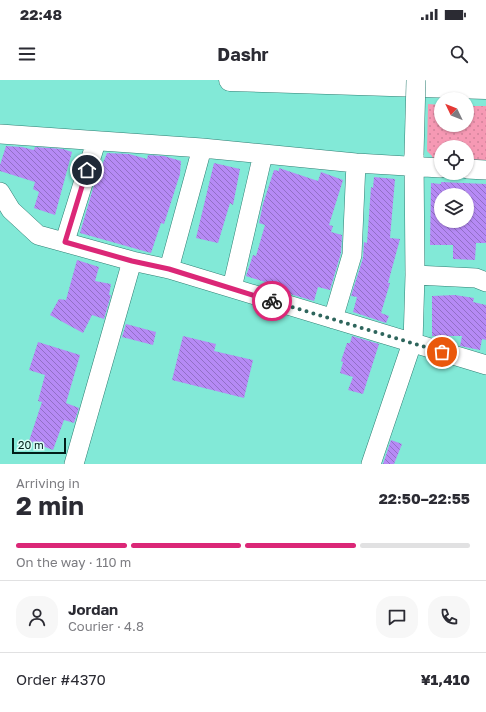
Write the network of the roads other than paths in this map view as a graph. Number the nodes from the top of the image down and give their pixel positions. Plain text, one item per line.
1 (230, 80) edge
2 (416, 80) edge
3 (486, 88) edge
4 (0, 134) edge
5 (96, 142) junction
6 (202, 148) junction
7 (262, 154) junction
8 (414, 161) junction
9 (356, 163) junction
10 (434, 166) edge
11 (474, 169) edge
12 (486, 170) edge
13 (0, 192) edge
14 (65, 242) junction
15 (132, 261) junction
16 (169, 269) junction
17 (415, 275) junction
18 (486, 282) edge
19 (232, 288) junction
20 (333, 319) junction
21 (412, 343) junction
22 (486, 365) edge
23 (74, 464) edge
24 (371, 464) edge

1 - 3 highway
2 - 8 street, bridge
4 - 5 street
5 - 6 street
5 - 14 street
6 - 7 street
6 - 16 street
7 - 9 street
7 - 19 street
8 - 9 street
8 - 10 street
8 - 17 street
9 - 20 street
11 - 12 street
13 - 14 street
14 - 15 street
15 - 16 street
15 - 23 street
16 - 19 street
17 - 18 street
17 - 21 street
19 - 20 street
20 - 21 street
21 - 22 street
21 - 24 street

